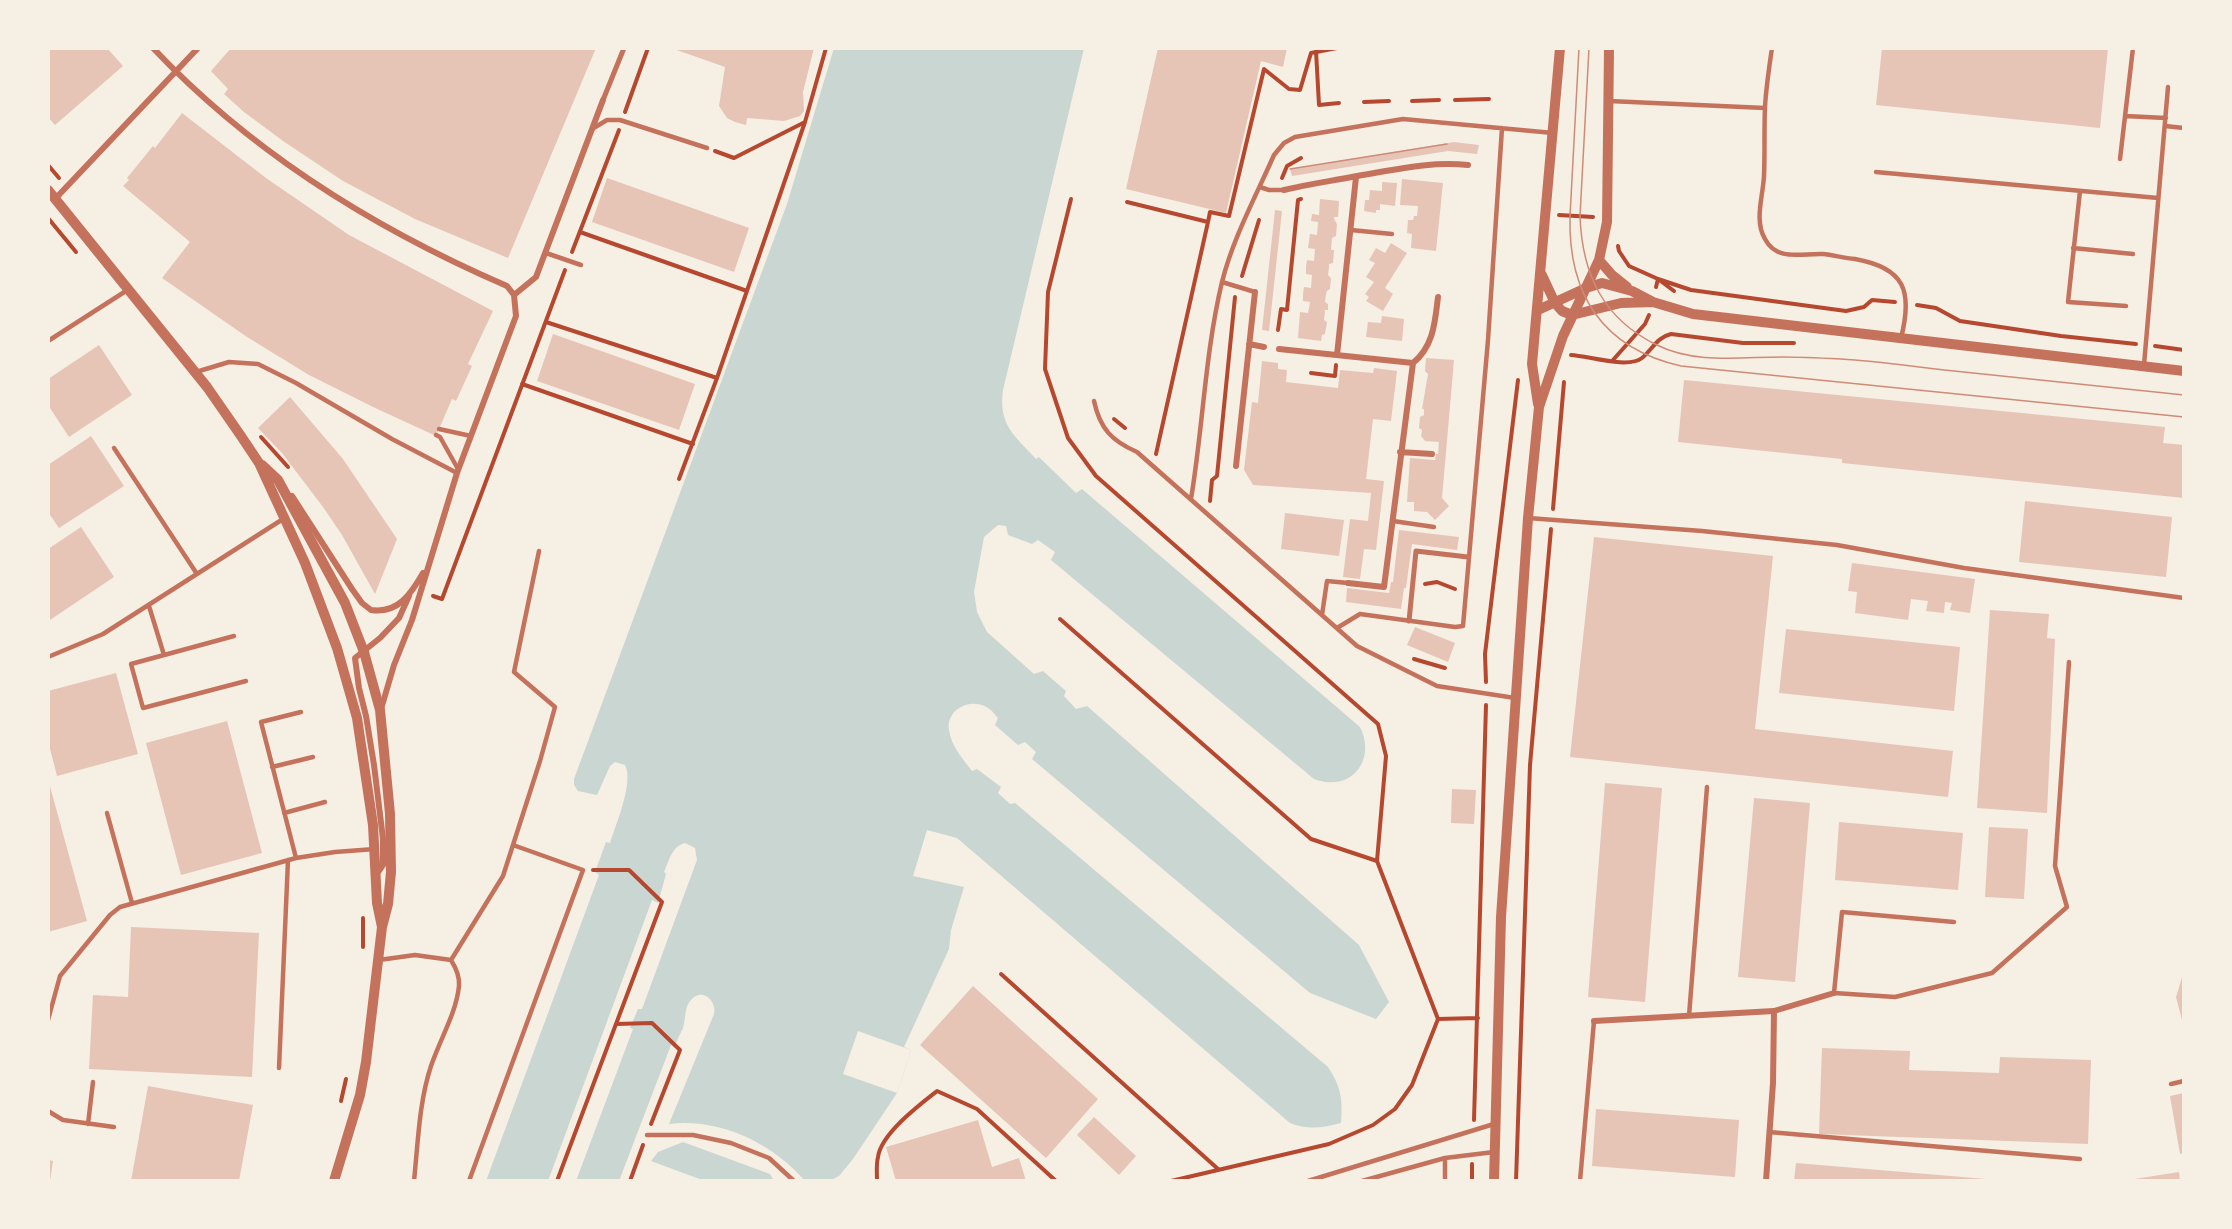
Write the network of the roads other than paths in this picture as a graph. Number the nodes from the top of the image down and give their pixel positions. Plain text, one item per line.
1 (153, 48) edge
2 (198, 48) edge
3 (624, 48) edge
4 (1560, 48) edge
5 (1609, 48) edge
6 (1772, 48) edge
7 (2133, 48) edge
8 (176, 72) junction
9 (2168, 87) dead end
10 (603, 100) joint
11 (1609, 101) junction
12 (1765, 108) junction
13 (2125, 116) junction
14 (2166, 118) junction
15 (2165, 126) junction
16 (1502, 128) junction
17 (2184, 128) edge
18 (592, 129) junction
19 (1553, 133) junction
20 (707, 148) road end
21 (2120, 159) dead end
22 (1468, 165) dead end
23 (1876, 172) dead end
24 (1356, 177) junction
25 (1260, 187) junction
26 (1284, 190) joint
27 (2080, 191) junction
28 (52, 194) edge
29 (2158, 198) junction
30 (1351, 230) junction
31 (1392, 234) dead end
32 (2073, 248) junction
33 (546, 253) junction
34 (2133, 255) dead end
35 (1599, 260) junction
36 (581, 265) dead end
37 (1541, 272) junction
38 (1222, 282) junction
39 (1586, 288) junction
40 (129, 289) junction
41 (1632, 291) junction
42 (1255, 292) joint
43 (514, 295) junction
44 (1438, 297) dead end
45 (1653, 302) junction
46 (1555, 303) junction
47 (2126, 306) dead end
48 (1538, 310) junction
49 (1572, 315) junction
50 (1901, 339) junction
51 (48, 341) edge
52 (1249, 344) junction
53 (1264, 347) dead end
54 (1280, 349) dead end
55 (1337, 355) junction
56 (1413, 363) junction
57 (2144, 367) junction
58 (2184, 371) edge
59 (196, 372) junction
60 (1094, 401) dead end
61 (1539, 407) junction
62 (439, 429) dead end
63 (436, 435) dead end
64 (471, 436) junction
65 (114, 448) dead end
66 (1400, 452) junction
67 (1432, 454) dead end
68 (259, 463) junction
69 (1236, 466) dead end
70 (457, 471) junction
71 (278, 480) junction
72 (1191, 499) junction
73 (1528, 518) junction
74 (283, 519) junction
75 (1393, 522) junction
76 (1434, 527) dead end
77 (539, 551) dead end
78 (1468, 557) junction
79 (428, 564) junction
80 (197, 574) junction
81 (1348, 583) joint
82 (409, 596) junction
83 (2184, 598) edge
84 (149, 606) junction
85 (1322, 615) junction
86 (1409, 621) junction
87 (1337, 628) junction
88 (234, 636) dead end
89 (364, 652) junction
90 (164, 655) junction
91 (48, 657) edge
92 (2069, 662) dead end
93 (246, 681) dead end
94 (1515, 698) junction
95 (380, 710) junction
96 (301, 712) dead end
97 (313, 757) dead end
98 (272, 768) junction
99 (1707, 787) dead end
100 (325, 802) dead end
101 (106, 813) dead end
102 (284, 813) junction
103 (513, 844) junction
104 (383, 849) junction
105 (296, 858) junction
106 (288, 860) junction
107 (132, 903) junction
108 (1954, 922) dead end
109 (382, 927) junction
110 (379, 960) junction
111 (451, 960) junction
112 (1834, 993) junction
113 (1774, 1011) junction
114 (1689, 1016) junction
115 (48, 1020) edge
116 (1594, 1021) joint
117 (279, 1068) dead end
118 (2184, 1081) edge
119 (93, 1082) dead end
120 (2171, 1084) dead end
121 (48, 1111) edge
122 (88, 1124) junction
123 (1495, 1124) junction
124 (114, 1127) dead end
125 (1769, 1132) junction
126 (647, 1135) road end
127 (1494, 1152) junction
128 (1445, 1158) junction
129 (2080, 1159) dead end
130 (334, 1181) edge
131 (414, 1181) edge
132 (469, 1181) edge
133 (794, 1181) edge
134 (1308, 1181) edge
135 (1362, 1181) edge
136 (1444, 1181) edge
137 (1494, 1181) edge
138 (1580, 1181) edge
139 (1766, 1181) edge

1 - 8 street
2 - 8 street
3 - 10 street
4 - 19 street
5 - 11 street
6 - 12 lane
7 - 13 lane
8 - 28 street
8 - 43 street
9 - 14 lane
10 - 18 street
11 - 12 lane
11 - 35 street
12 - 50 lane
13 - 14 lane
13 - 21 lane
14 - 15 lane
15 - 17 lane
15 - 29 lane
16 - 19 lane
16 - 25 lane
16 - 78 lane
18 - 20 lane
18 - 33 street
19 - 37 street
22 - 24 street
23 - 27 lane
24 - 26 street
24 - 30 street
25 - 26 lane
25 - 38 lane
27 - 29 lane
27 - 32 lane
28 - 40 street
29 - 57 lane
30 - 31 lane
30 - 55 street
32 - 34 lane
32 - 47 lane
33 - 36 lane
33 - 43 street
35 - 39 street
35 - 41 street
37 - 46 street
37 - 48 street
38 - 42 lane
38 - 72 lane
39 - 41 street
39 - 46 street
39 - 49 street
40 - 51 lane
40 - 59 street
41 - 45 street
42 - 52 street
43 - 64 street
44 - 56 street
45 - 49 street
45 - 50 street
46 - 48 street
46 - 49 street
48 - 61 street
49 - 61 street
50 - 57 street
52 - 53 street
52 - 69 street
54 - 55 street
55 - 56 street
56 - 66 street
57 - 58 street
59 - 68 street
59 - 70 lane
60 - 72 lane
61 - 73 street
62 - 64 lane
63 - 70 lane
64 - 70 street
65 - 80 lane
66 - 67 street
66 - 75 street
68 - 71 street
68 - 74 street
70 - 79 street
71 - 82 street
71 - 89 street
72 - 85 lane
73 - 83 lane
73 - 94 street
74 - 80 lane
74 - 104 street
75 - 76 lane
75 - 81 street
77 - 103 lane
78 - 86 street
78 - 86 lane
79 - 82 street
79 - 95 street
80 - 84 lane
81 - 85 lane
82 - 89 street
84 - 90 lane
84 - 91 lane
85 - 87 lane
86 - 87 lane
87 - 94 lane
88 - 90 lane
89 - 95 street
89 - 104 street
90 - 93 lane
92 - 112 lane
94 - 123 street
95 - 104 street
96 - 98 lane
97 - 98 lane
98 - 102 lane
99 - 114 lane
100 - 102 lane
101 - 107 lane
102 - 105 lane
103 - 111 lane
103 - 132 lane
104 - 105 lane
104 - 109 street
104 - 109 street
105 - 106 lane
106 - 107 lane
106 - 117 lane
107 - 115 lane
108 - 112 lane
109 - 110 street
110 - 111 lane
110 - 130 street
111 - 131 lane
112 - 113 street
113 - 114 street
113 - 125 street
114 - 116 street
116 - 138 lane
118 - 120 lane
119 - 122 lane
121 - 122 lane
122 - 124 lane
123 - 127 street
123 - 134 lane
125 - 129 lane
125 - 139 street
126 - 133 lane
127 - 128 lane
127 - 137 street
128 - 135 lane
128 - 136 lane

